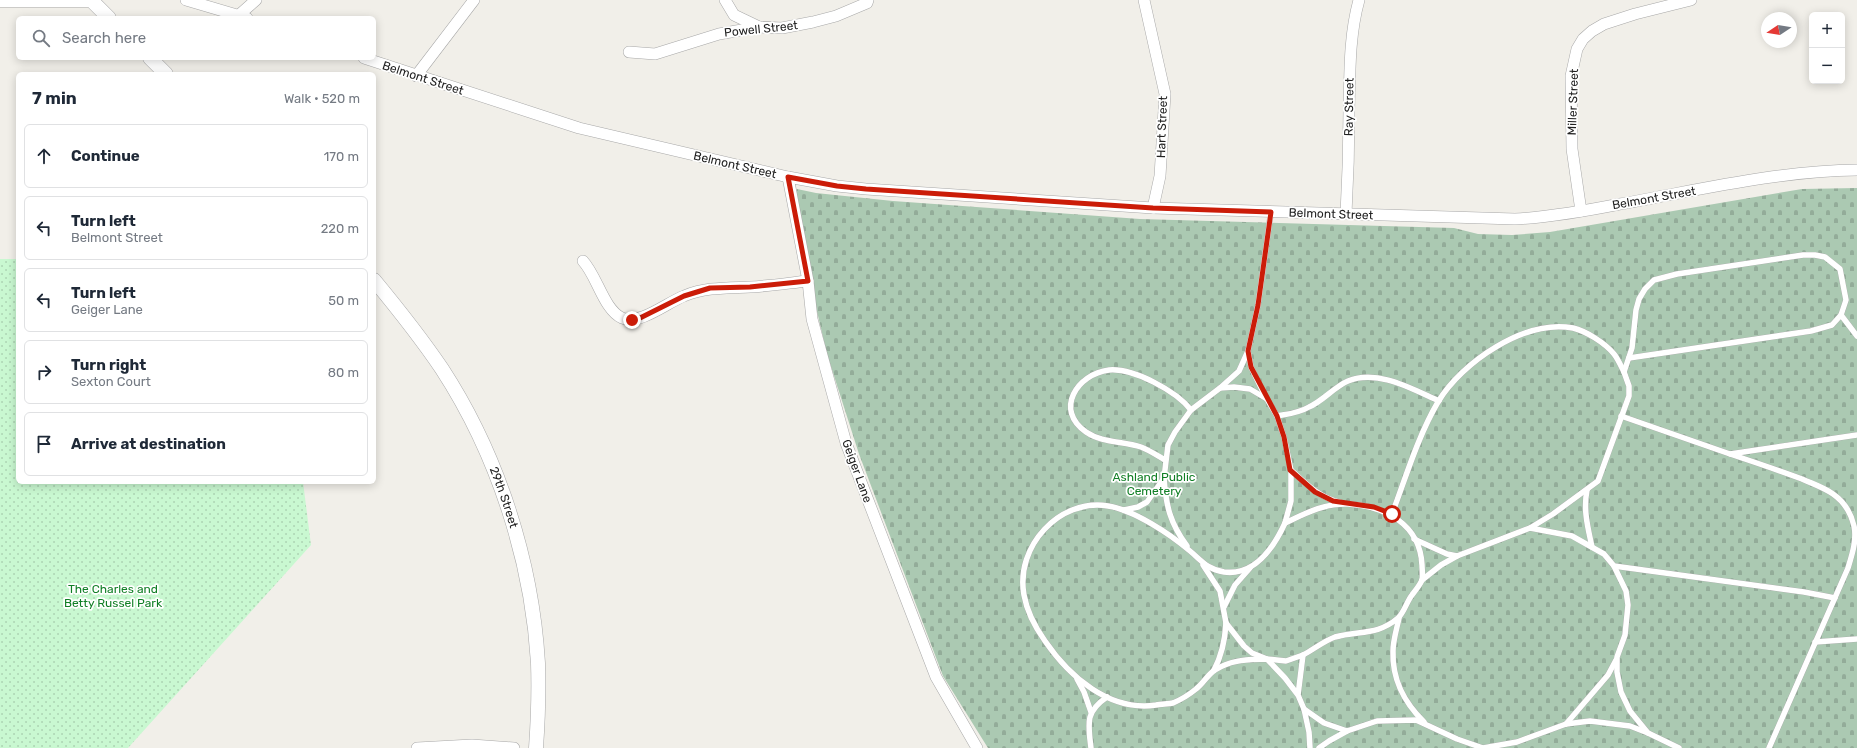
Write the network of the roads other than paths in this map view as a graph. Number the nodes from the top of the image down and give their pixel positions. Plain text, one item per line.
1 (0, 0) edge
2 (93, 0) edge
3 (186, 0) edge
4 (256, 0) edge
5 (474, 0) edge
6 (725, 0) edge
7 (868, 0) edge
8 (1144, 0) edge
9 (1359, 0) edge
10 (1691, 0) edge
11 (108, 16) edge
12 (240, 16) edge
13 (244, 16) edge
14 (759, 27) junction
15 (628, 52) dead end
16 (152, 60) edge
17 (370, 60) edge
18 (164, 72) edge
19 (416, 76) junction
20 (1857, 170) edge
21 (788, 177) junction
22 (1153, 208) junction
23 (1581, 211) junction
24 (1271, 212) junction
25 (1346, 214) junction
26 (583, 261) dead end
27 (808, 281) junction
28 (376, 283) edge
29 (1841, 315) junction
30 (1857, 336) edge
31 (1248, 351) junction
32 (1629, 358) junction
33 (1624, 372) junction
34 (1220, 388) junction
35 (1267, 399) junction
36 (1439, 401) junction
37 (1192, 410) junction
38 (1277, 416) junction
39 (1621, 416) junction
40 (1857, 435) edge
41 (1730, 454) junction
42 (1165, 460) junction
43 (1290, 470) junction
44 (1164, 478) junction
45 (1587, 490) junction
46 (1348, 504) junction
47 (1124, 510) junction
48 (1392, 514) junction
49 (1285, 523) junction
50 (1530, 528) junction
51 (1414, 539) junction
52 (1592, 547) junction
53 (1190, 551) junction
54 (1457, 556) junction
55 (1203, 565) junction
56 (1252, 566) junction
57 (1614, 566) junction
58 (1422, 580) junction
59 (1835, 598) junction
60 (1224, 607) junction
61 (1399, 618) junction
62 (1226, 623) junction
63 (1857, 639) edge
64 (1815, 642) junction
65 (1303, 655) junction
66 (1617, 657) junction
67 (1267, 659) junction
68 (1214, 670) junction
69 (1076, 678) junction
70 (1298, 695) junction
71 (1107, 697) junction
72 (1304, 708) junction
73 (1091, 712) junction
74 (1566, 724) junction
75 (1427, 725) junction
76 (1347, 731) junction
77 (1648, 733) junction
78 (417, 748) edge
79 (514, 748) edge
80 (536, 748) edge
81 (977, 748) edge
82 (1091, 748) edge
83 (1310, 748) edge
84 (1319, 748) edge
85 (1483, 748) edge
86 (1679, 748) edge
87 (1769, 748) edge

1 - 2 street
2 - 11 street
3 - 12 street
4 - 13 street
5 - 19 street
6 - 14 street
7 - 14 street, Powell Street
8 - 22 street, Hart Street
9 - 25 street, Ray Street
10 - 23 street, Miller Street
14 - 15 street, Powell Street
16 - 18 street
17 - 19 street, Belmont Street
19 - 21 street, Belmont Street
20 - 23 street, Belmont Street
21 - 22 street, Belmont Street
21 - 27 street, Geiger Lane
22 - 24 street, Belmont Street
23 - 25 street, Belmont Street
24 - 25 street, Belmont Street
24 - 31 lane
26 - 27 street
27 - 81 street, Geiger Lane
28 - 80 street, 29th Street
29 - 30 lane
29 - 32 lane
29 - 32 lane
31 - 34 lane
31 - 35 lane
32 - 33 lane
33 - 36 lane
33 - 39 lane
34 - 35 lane
34 - 37 lane
35 - 38 lane
36 - 38 lane
36 - 48 lane
37 - 42 lane
37 - 42 lane
38 - 43 lane
39 - 41 lane
39 - 45 lane
40 - 41 lane
41 - 59 lane
42 - 44 lane
43 - 46 lane
43 - 49 lane
44 - 47 lane
44 - 53 lane
45 - 50 lane
45 - 52 lane
46 - 48 lane
46 - 49 lane
47 - 53 lane
47 - 69 lane
48 - 51 lane
49 - 56 lane
50 - 52 lane
50 - 54 lane
51 - 54 lane
51 - 58 lane
52 - 57 lane
53 - 55 lane
54 - 58 lane
55 - 56 lane
55 - 60 lane
56 - 60 lane
57 - 59 lane
57 - 66 lane
58 - 61 lane
59 - 64 lane
60 - 62 lane
61 - 65 lane
61 - 75 lane
62 - 67 lane
62 - 68 lane
63 - 64 lane
64 - 87 lane
65 - 67 lane
65 - 70 lane
66 - 74 lane
66 - 77 lane
67 - 68 lane
67 - 70 lane
68 - 71 lane
69 - 71 lane
69 - 73 lane
70 - 72 lane
71 - 73 lane
72 - 76 lane
72 - 83 lane
73 - 82 lane
74 - 77 lane
74 - 85 lane
75 - 76 lane
75 - 85 lane
76 - 84 lane
77 - 86 lane
78 - 79 street

